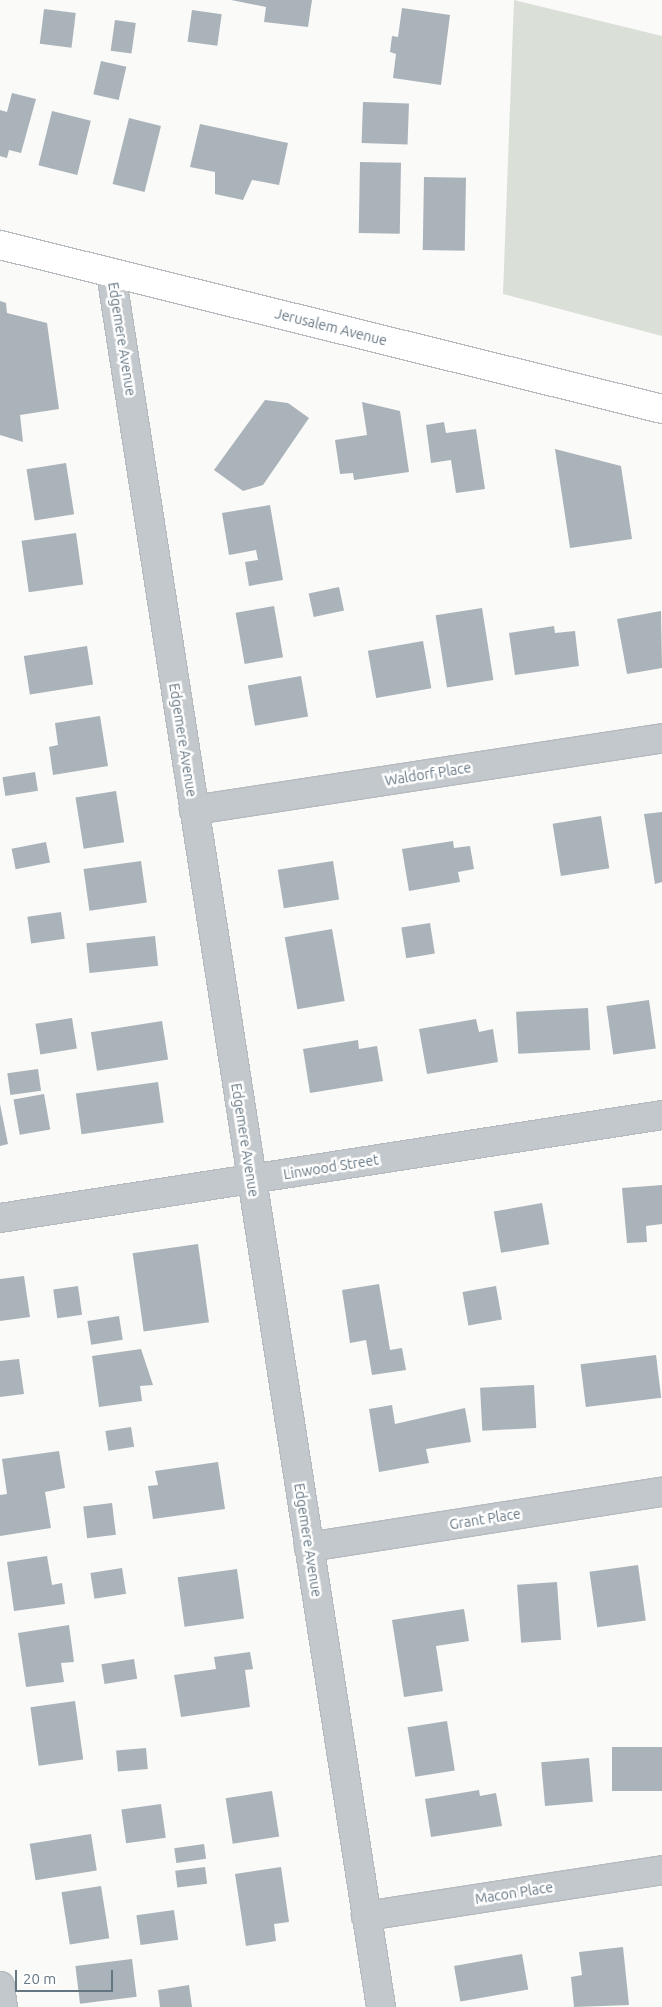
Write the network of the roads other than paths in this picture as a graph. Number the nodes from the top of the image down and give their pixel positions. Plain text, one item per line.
1 (0, 245) edge
2 (111, 273) junction
3 (662, 410) edge
4 (662, 738) edge
5 (194, 810) junction
6 (662, 1115) edge
7 (251, 1179) junction
8 (0, 1218) edge
9 (662, 1492) edge
10 (309, 1547) junction
11 (662, 1870) edge
12 (366, 1916) junction
13 (0, 1986) edge
14 (3, 2007) edge
15 (381, 2007) edge

1 - 2 main road, Jerusalem Avenue
2 - 3 main road, Jerusalem Avenue
2 - 5 street, Edgemere Avenue
4 - 5 street, Waldorf Place
5 - 7 street, Edgemere Avenue
6 - 7 street, Linwood Street
7 - 8 street, Linwood Street
7 - 10 street, Edgemere Avenue
9 - 10 street, Grant Place
10 - 12 street, Edgemere Avenue
11 - 12 street, Macon Place
12 - 15 street, Edgemere Avenue
13 - 14 street

